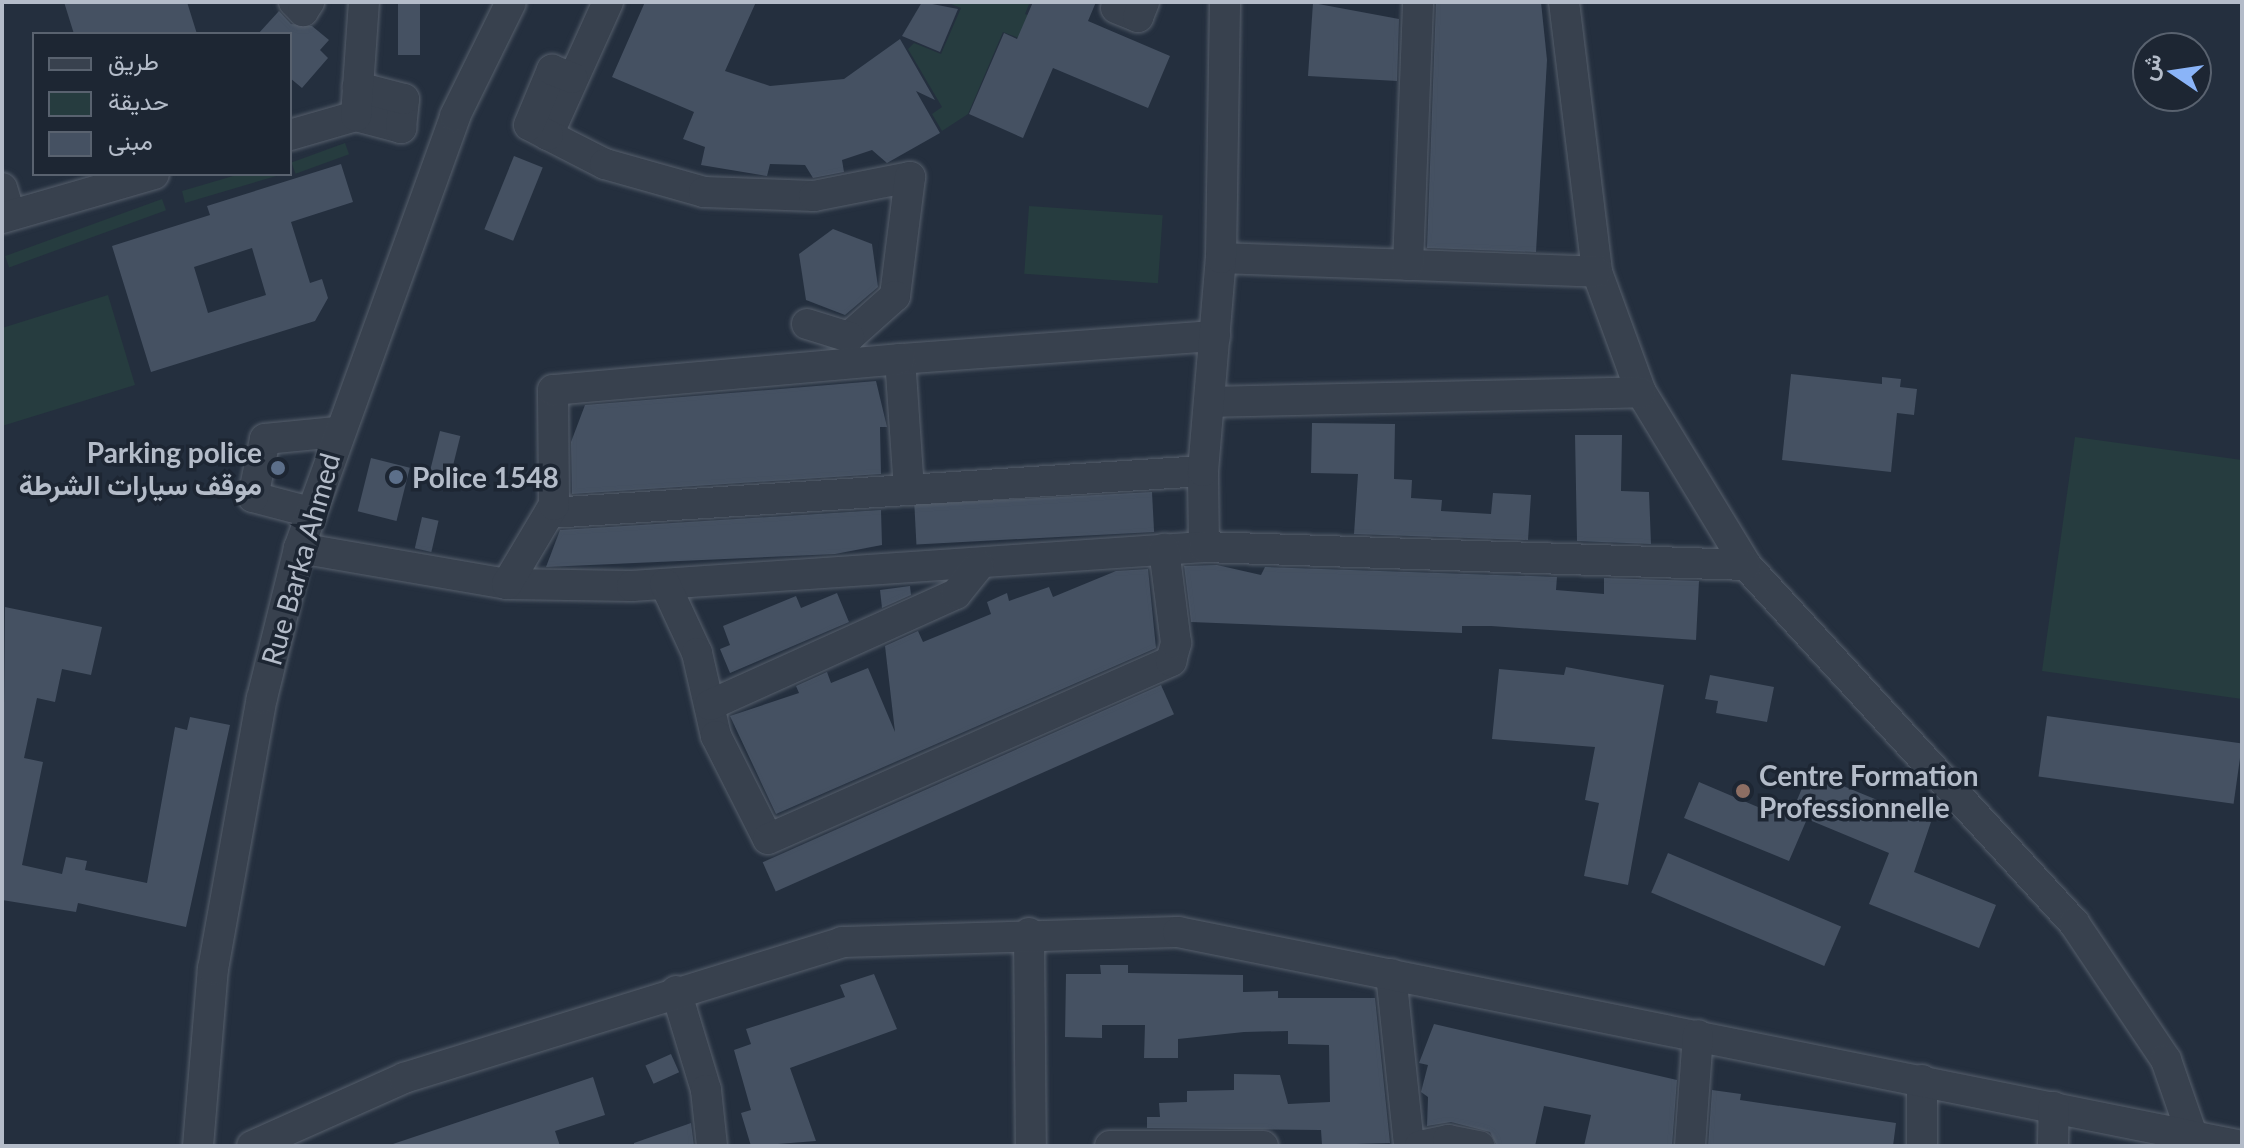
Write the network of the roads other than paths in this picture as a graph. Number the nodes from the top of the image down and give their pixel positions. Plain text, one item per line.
1 (294, 2) edge
2 (309, 2) edge
3 (364, 2) edge
4 (511, 2) edge
5 (608, 2) edge
6 (1225, 2) edge
7 (1418, 2) edge
8 (1564, 2) edge
9 (292, 134) edge
10 (145, 176) edge
11 (5, 207) edge
12 (1221, 258) junction
13 (1408, 265) junction
14 (1597, 272) junction
15 (807, 324) dead end
16 (1215, 336) junction
17 (900, 359) junction
18 (1641, 392) junction
19 (1210, 402) junction
20 (337, 432) junction
21 (1203, 471) junction
22 (909, 490) junction
23 (310, 512) junction
24 (550, 513) junction
25 (1204, 547) junction
26 (299, 548) junction
27 (1164, 549) junction
28 (1746, 565) junction
29 (979, 566) junction
30 (507, 584) junction
31 (665, 584) junction
32 (710, 705) junction
33 (1029, 933) junction
34 (1391, 974) junction
35 (676, 991) junction
36 (1698, 1035) junction
37 (1922, 1080) junction
38 (2054, 1107) junction
39 (2196, 1141) edge
40 (198, 1146) edge
41 (252, 1146) edge
42 (712, 1146) edge
43 (1031, 1146) edge
44 (1110, 1146) edge
45 (1263, 1146) edge
46 (1409, 1146) edge
47 (1420, 1146) edge
48 (1479, 1146) edge
49 (1690, 1146) edge
50 (1922, 1146) edge
51 (2053, 1146) edge
52 (2242, 1146) edge

1 - 2 street
3 - 9 street
4 - 20 street, Rue Barka Ahmed
5 - 15 street
6 - 12 street
7 - 13 street
8 - 14 street
10 - 11 street
12 - 13 street
12 - 16 street
13 - 14 street
14 - 18 street
16 - 17 street
16 - 19 street
17 - 22 street
17 - 24 street
18 - 19 street
18 - 28 street
19 - 21 street
20 - 23 street, Rue Barka Ahmed
20 - 23 street
21 - 22 street
21 - 25 street
22 - 24 street
23 - 26 street, Rue Barka Ahmed
24 - 30 street
25 - 27 street
25 - 28 street
26 - 30 street
26 - 40 street, Rue Barka Ahmed
27 - 29 street
27 - 32 street
28 - 39 street
29 - 31 street
29 - 32 street
30 - 31 street
31 - 32 street
33 - 34 street
33 - 35 street
33 - 43 street
34 - 36 street
34 - 46 street
35 - 41 street
35 - 42 street
36 - 37 street
36 - 49 street
37 - 38 street
37 - 50 street
38 - 39 street
38 - 51 street
39 - 52 street
44 - 45 street
47 - 48 street

